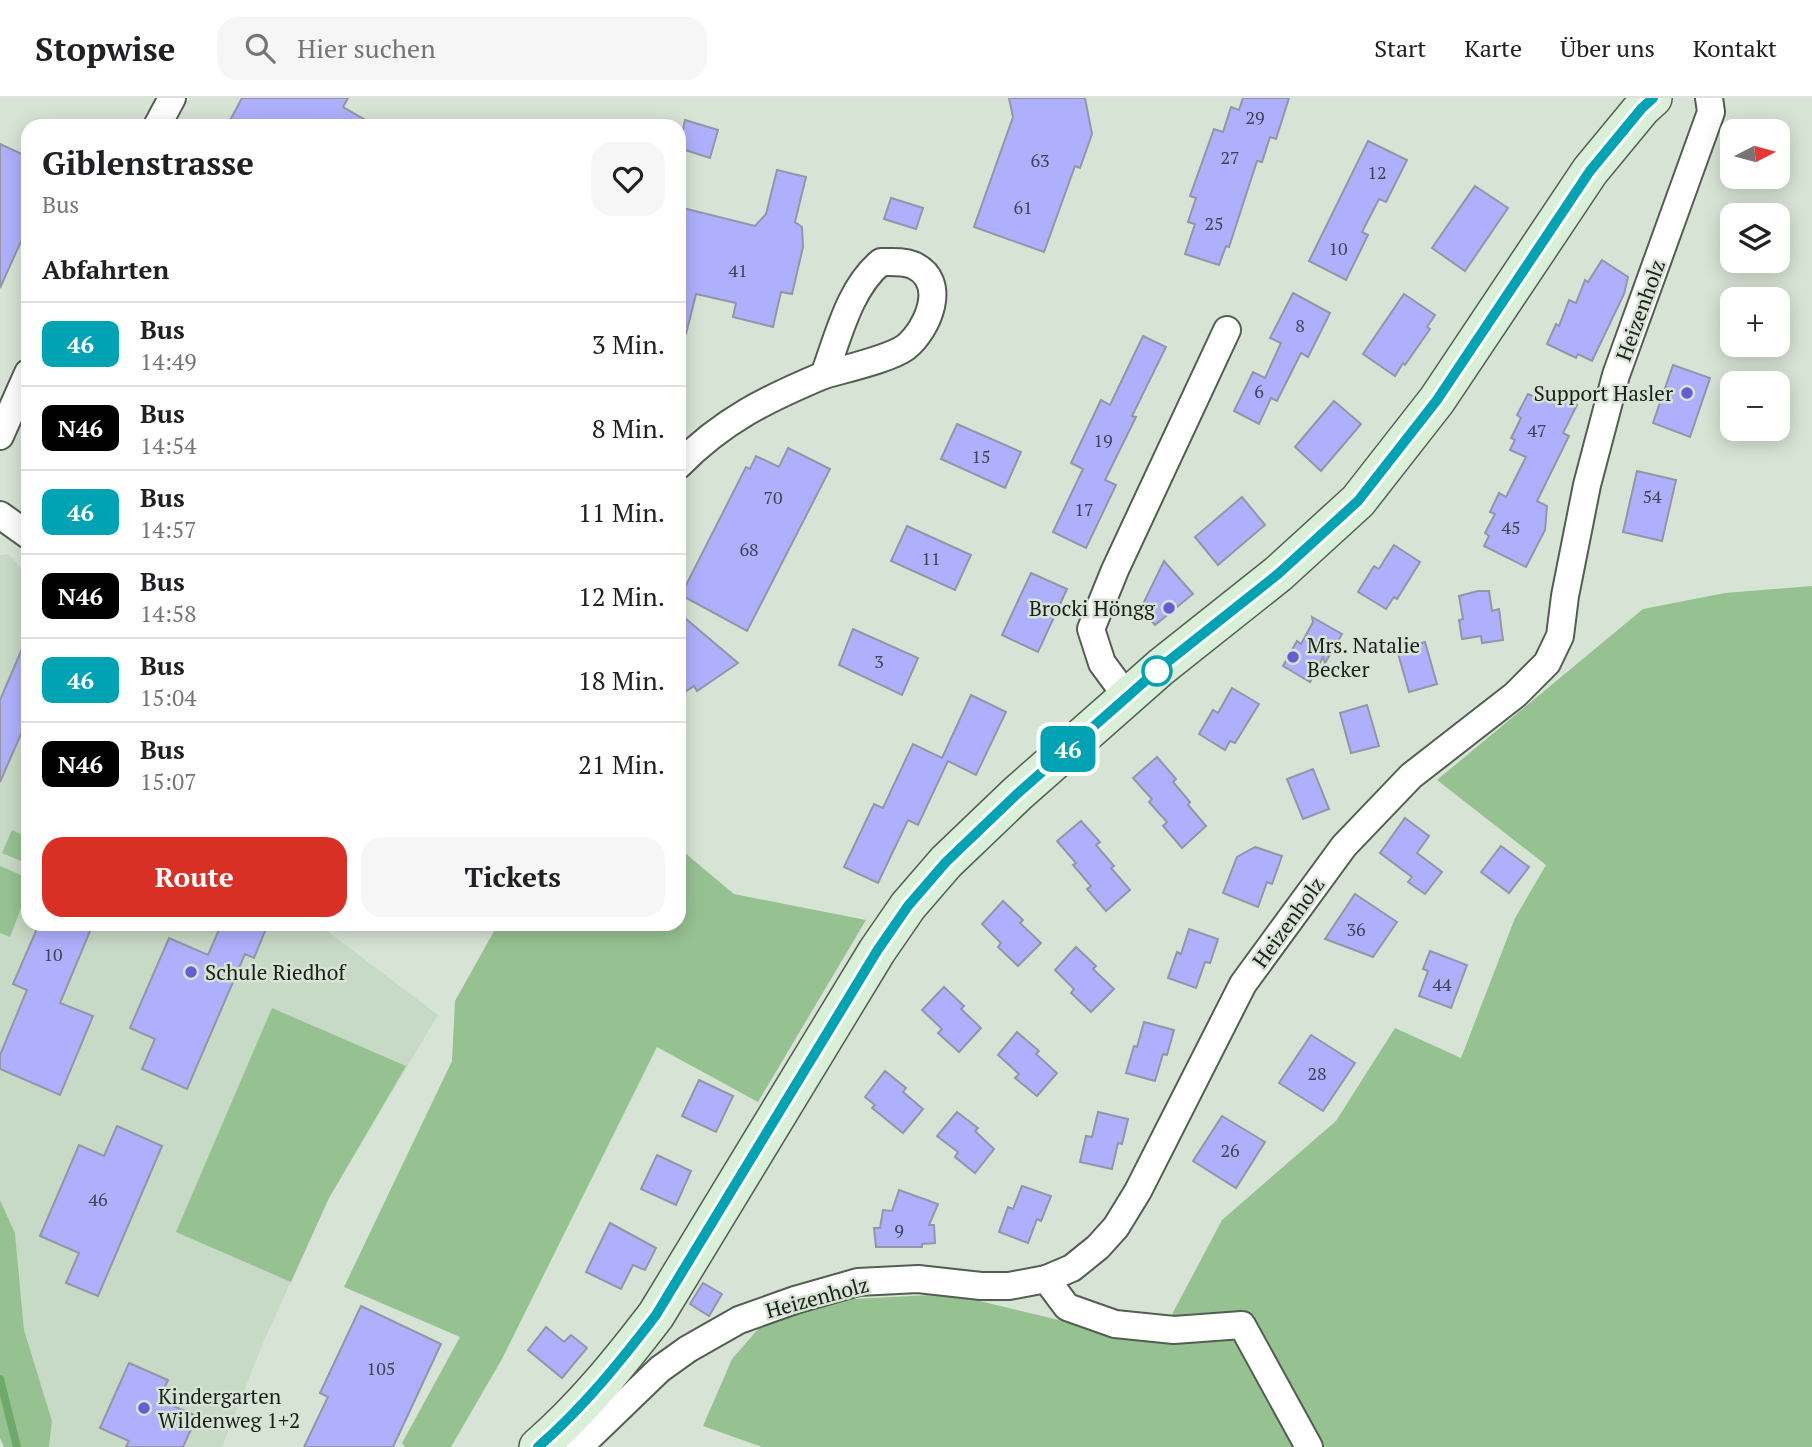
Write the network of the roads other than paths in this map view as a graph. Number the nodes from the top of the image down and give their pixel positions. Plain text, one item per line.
1 (172, 98) edge
2 (1653, 98) edge
3 (1709, 98) edge
4 (161, 119) edge
5 (1227, 330) dead end
6 (824, 375) junction
7 (21, 389) edge
8 (0, 436) edge
9 (686, 458) edge
10 (0, 515) edge
11 (21, 530) edge
12 (1127, 697) junction
13 (1046, 1279) junction
14 (538, 1447) edge
15 (579, 1447) edge
16 (1309, 1447) edge

1 - 4 street
2 - 12 street
3 - 13 street, Heizenholz
5 - 12 street
6 - 6 street
6 - 9 street
7 - 8 street
10 - 11 street
12 - 14 street
13 - 15 street, Heizenholz
13 - 16 street

